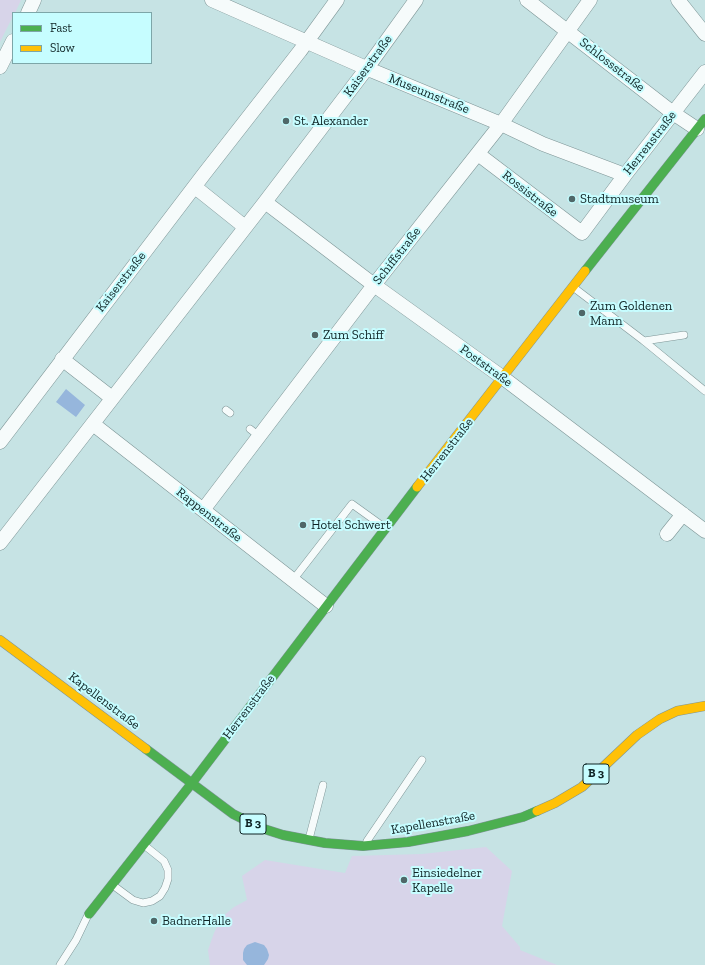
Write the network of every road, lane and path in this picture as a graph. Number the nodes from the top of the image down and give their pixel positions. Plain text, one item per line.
1 (34, 0) edge
2 (212, 0) edge
3 (337, 0) edge
4 (416, 0) edge
5 (527, 0) edge
6 (590, 0) edge
7 (678, 0) edge
8 (28, 12) edge
9 (567, 30) junction
10 (705, 34) edge
11 (307, 42) junction
12 (12, 43) edge
13 (0, 67) edge
14 (367, 68) junction
15 (705, 72) edge
16 (673, 113) junction
17 (501, 124) junction
18 (701, 124) edge
19 (478, 154) junction
20 (625, 175) junction
21 (195, 187) junction
22 (265, 202) junction
23 (245, 228) junction
24 (582, 234) joint
25 (374, 285) junction
26 (573, 286) junction
27 (684, 335) dead end
28 (644, 341) junction
29 (62, 359) junction
30 (502, 377) junction
31 (705, 391) edge
32 (112, 398) junction
33 (93, 424) junction
34 (0, 442) edge
35 (203, 510) junction
36 (683, 514) junction
37 (385, 529) junction
38 (705, 531) edge
39 (667, 534) dead end
40 (0, 543) edge
41 (293, 580) junction
42 (326, 606) junction
43 (0, 640) edge
44 (705, 706) edge
45 (422, 760) dead end
46 (192, 783) junction
47 (323, 785) dead end
48 (309, 841) junction
49 (143, 844) junction
50 (363, 846) junction
51 (112, 884) junction
52 (89, 918) joint
53 (60, 965) edge

1 - 8 street
2 - 11 street, Museumstraße
3 - 11 street, Kaiserstraße
4 - 14 street, Kaiserstraße
5 - 9 street, Schlossstraße
6 - 9 street, Schiffstraße
7 - 10 street
9 - 16 street, Schlossstraße
9 - 17 street, Schiffstraße
11 - 14 street, Museumstraße
11 - 21 street, Kaiserstraße
12 - 13 street
14 - 17 street, Museumstraße
14 - 22 street, Kaiserstraße
15 - 16 street, Herrenstraße
16 - 18 street, Schlossstraße
16 - 20 street, Herrenstraße
17 - 19 street, Schiffstraße
17 - 20 street, Museumstraße
18 - 26 street, Herrenstraße
19 - 24 street, Rossistraße
19 - 25 street, Schiffstraße
20 - 24 street, Herrenstraße
21 - 23 street
21 - 29 street, Kaiserstraße
22 - 23 street, Kaiserstraße
22 - 25 street, Poststraße
23 - 32 street, Kaiserstraße
25 - 30 street, Poststraße
25 - 35 street, Schiffstraße
26 - 28 lane
26 - 30 street, Herrenstraße
27 - 28 lane
28 - 31 lane
29 - 32 street
29 - 34 street, Kaiserstraße
30 - 36 street, Poststraße
30 - 37 street, Herrenstraße
32 - 33 street, Kaiserstraße
33 - 35 street, Rappenstraße
33 - 40 street, Kaiserstraße
35 - 41 street, Rappenstraße
36 - 38 street, Poststraße
36 - 39 street
37 - 41 lane
37 - 42 street, Herrenstraße
41 - 42 street, Rappenstraße
42 - 46 street, Herrenstraße
43 - 46 street, Kapellenstraße / B 3
44 - 50 street, Kapellenstraße / B 3
45 - 50 lane
46 - 48 street, Kapellenstraße / B 3
46 - 49 street
47 - 48 lane
48 - 50 street, Kapellenstraße / B 3
49 - 51 street
49 - 51 lane
51 - 52 street
52 - 53 lane

